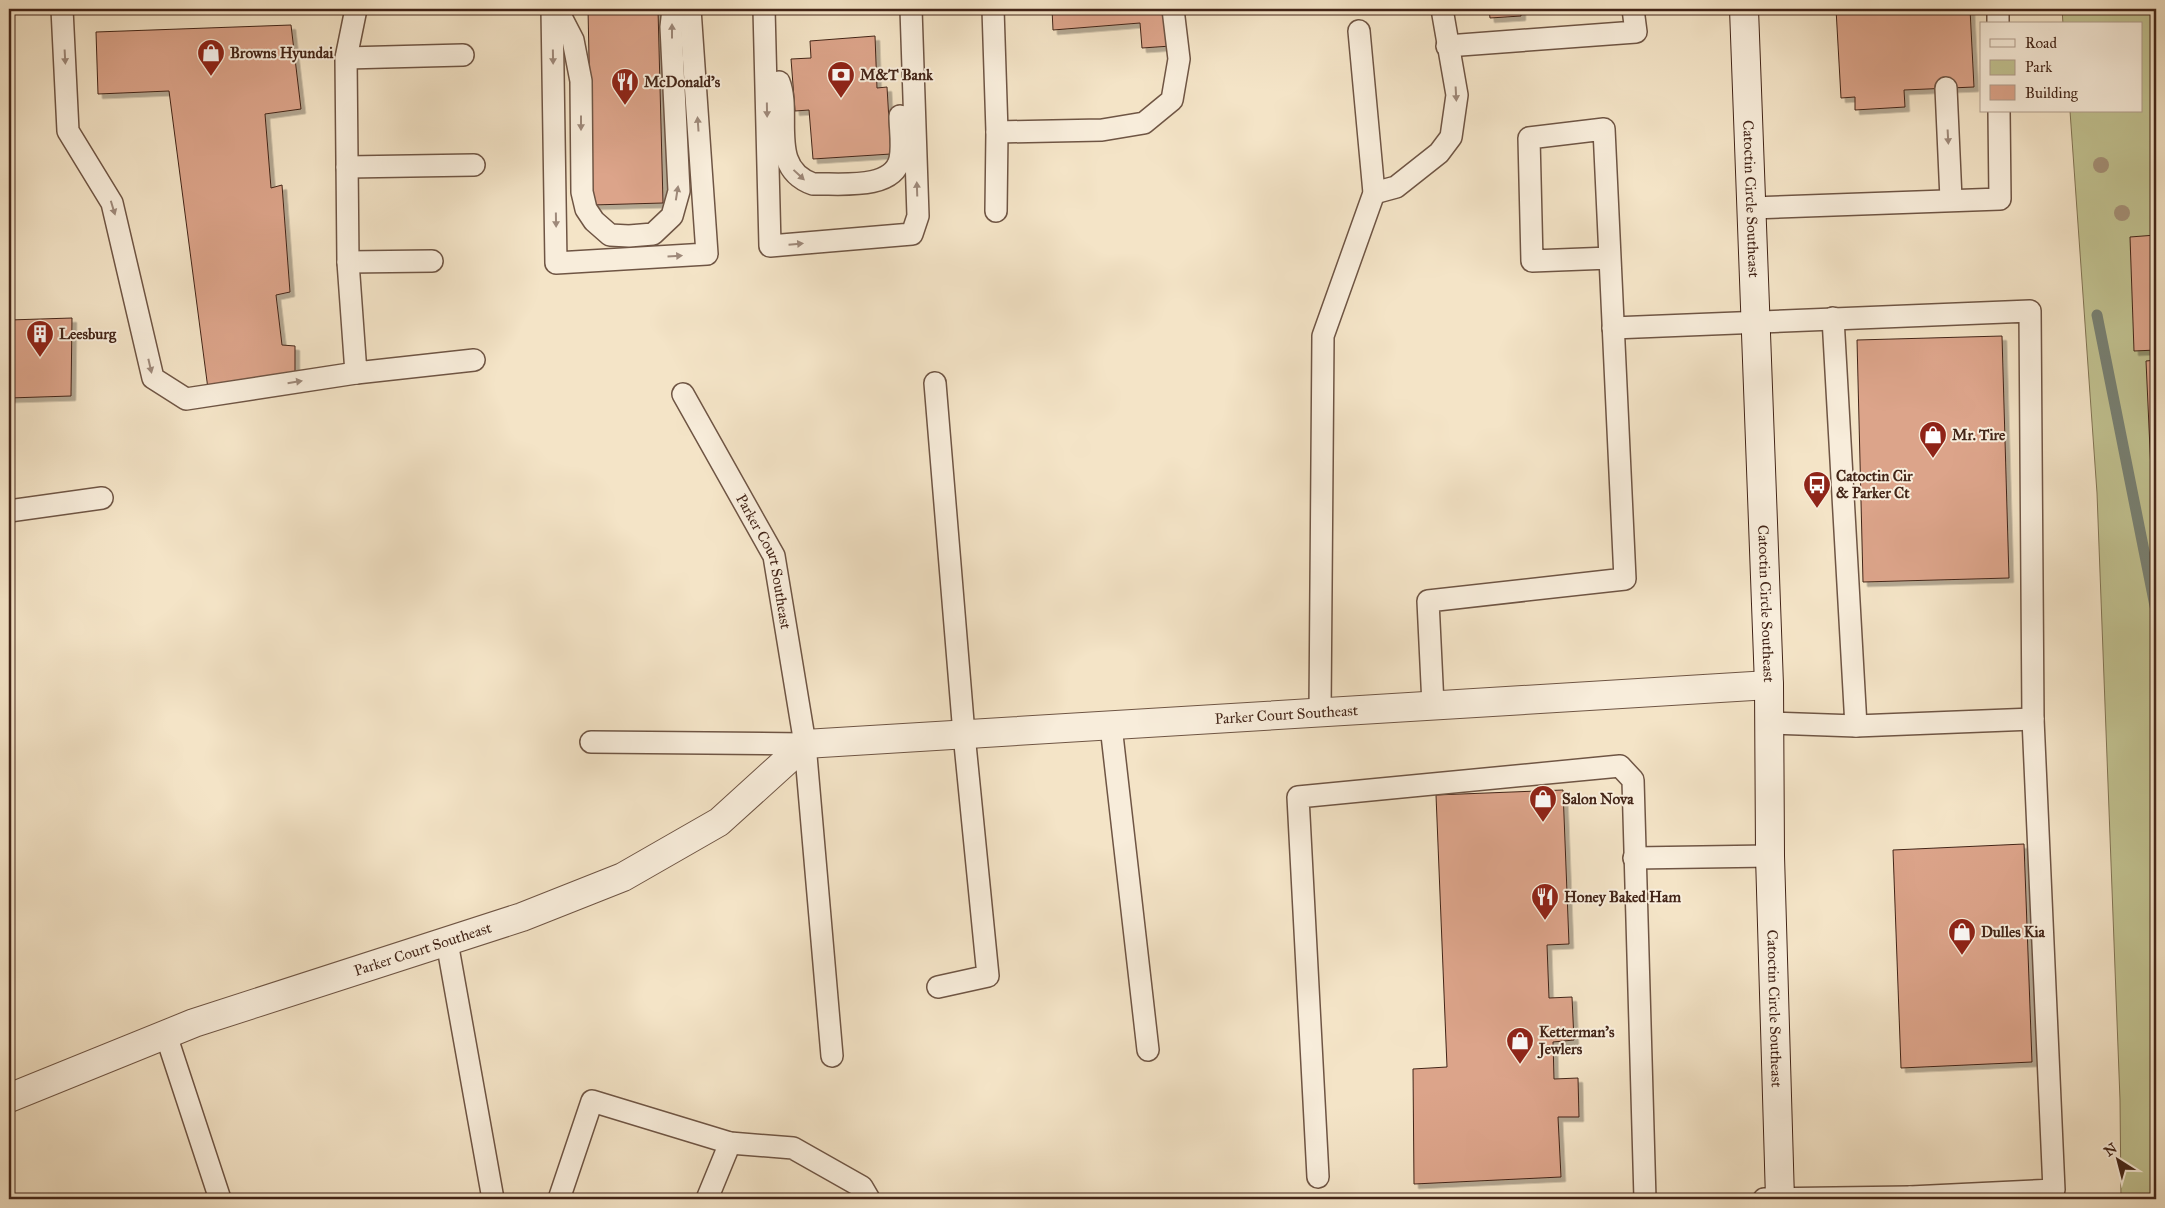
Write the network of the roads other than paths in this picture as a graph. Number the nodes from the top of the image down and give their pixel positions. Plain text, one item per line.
1 (62, 9) edge
2 (356, 9) edge
3 (552, 9) edge
4 (557, 9) edge
5 (673, 9) edge
6 (690, 9) edge
7 (764, 9) edge
8 (911, 9) edge
9 (993, 9) edge
10 (1173, 9) edge
11 (1442, 9) edge
12 (1633, 9) edge
13 (1744, 9) edge
14 (1998, 9) edge
15 (1998, 22) edge
16 (1360, 31) dead end
17 (1448, 46) junction
18 (766, 47) junction
19 (912, 54) junction
20 (463, 55) dead end
21 (346, 58) junction
22 (1946, 88) dead end
23 (1999, 112) edge
24 (998, 132) junction
25 (474, 165) dead end
26 (348, 167) junction
27 (1374, 193) junction
28 (1952, 199) junction
29 (1752, 208) junction
30 (996, 211) dead end
31 (1610, 258) junction
32 (432, 261) dead end
33 (348, 262) junction
34 (1833, 318) junction
35 (1755, 321) junction
36 (1613, 328) junction
37 (474, 360) dead end
38 (356, 373) junction
39 (935, 383) dead end
40 (683, 394) dead end
41 (102, 498) dead end
42 (9, 511) edge
43 (1769, 685) junction
44 (1433, 706) junction
45 (1320, 713) junction
46 (2033, 719) junction
47 (1768, 723) junction
48 (1111, 726) junction
49 (1856, 726) junction
50 (964, 734) junction
51 (591, 742) dead end
52 (805, 744) junction
53 (1770, 856) junction
54 (1634, 858) junction
55 (447, 942) junction
56 (938, 987) dead end
57 (166, 1035) junction
58 (1148, 1050) dead end
59 (832, 1056) dead end
60 (9, 1098) edge
61 (730, 1143) junction
62 (1318, 1177) dead end
63 (1910, 1198) edge
64 (220, 1199) edge
65 (493, 1199) edge
66 (559, 1199) edge
67 (707, 1199) edge
68 (869, 1199) edge
69 (1645, 1199) edge
70 (1774, 1199) edge

1 -> 38 lane
2 - 21 lane
3 -> 6 lane
4 -> 5 lane
7 - 18 lane
8 - 19 lane
9 - 24 lane
10 - 24 lane
11 - 17 lane
12 - 17 lane
13 - 29 street, Catoctin Circle Southeast
14 - 15 lane
16 - 27 lane
17 -> 27 lane
18 -> 19 lane
18 -> 19 lane
20 - 21 lane
21 - 26 lane
22 -> 28 lane
23 - 28 lane
24 - 30 lane
25 - 26 lane
26 - 33 lane
27 - 45 lane
28 - 29 lane
29 - 35 street, Catoctin Circle Southeast
31 - 31 lane
31 - 36 lane
32 - 33 lane
33 - 38 lane
34 - 35 lane
34 - 46 lane
34 - 49 lane
35 - 36 lane
35 - 43 street, Catoctin Circle Southeast
36 - 44 lane
37 - 38 lane
39 - 50 lane
40 - 52 lane, Parker Court Southeast
41 - 42 lane
43 - 44 street, Parker Court Southeast
43 - 47 street, Catoctin Circle Southeast
44 - 45 street, Parker Court Southeast
45 - 48 street, Parker Court Southeast
46 - 49 lane
46 - 63 lane
47 - 49 lane
47 - 53 street, Catoctin Circle Southeast
48 - 50 street, Parker Court Southeast
48 - 58 lane
50 - 52 street, Parker Court Southeast
50 - 56 lane
51 - 52 lane, Parker Court Southeast
52 - 55 street, Parker Court Southeast
52 - 59 lane
53 - 54 lane
53 - 70 street, Catoctin Circle Southeast
54 - 62 lane
54 - 69 lane
55 - 57 street, Parker Court Southeast
55 - 65 lane
57 - 60 street, Parker Court Southeast
57 - 64 lane
61 - 66 lane
61 - 67 lane
61 - 68 lane
63 - 70 lane

